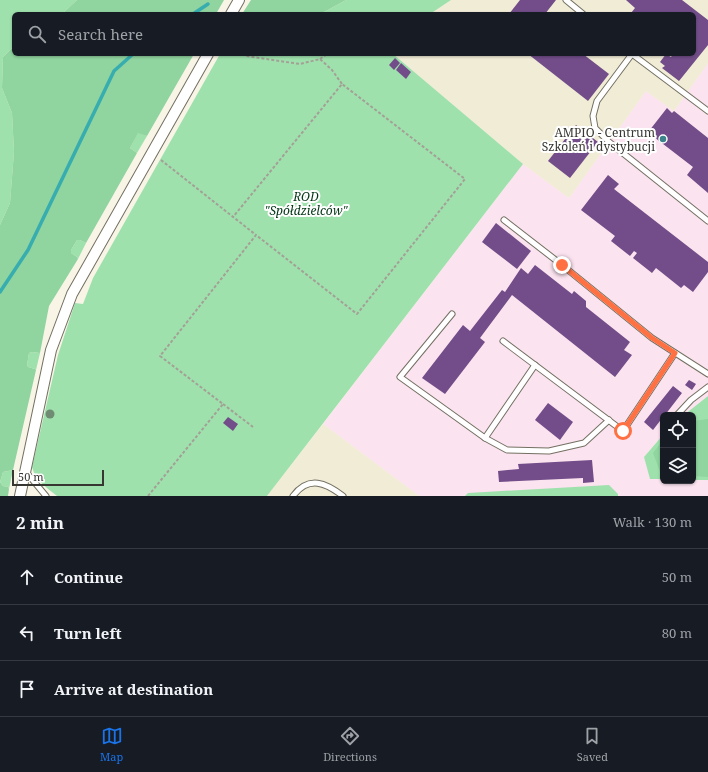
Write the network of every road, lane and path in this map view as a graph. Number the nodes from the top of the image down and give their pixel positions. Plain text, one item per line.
1 (239, 0) edge
2 (566, 0) edge
3 (232, 12) edge
4 (581, 12) edge
5 (207, 56) edge
6 (246, 56) edge
7 (324, 56) edge
8 (631, 56) edge
9 (635, 56) edge
10 (320, 59) junction
11 (342, 84) junction
12 (708, 111) edge
13 (160, 160) dead end
14 (233, 217) junction
15 (504, 220) dead end
16 (708, 221) edge
17 (256, 235) junction
18 (452, 314) dead end
19 (503, 341) dead end
20 (675, 353) junction
21 (535, 365) junction
22 (708, 374) edge
23 (708, 387) edge
24 (223, 404) junction
25 (680, 412) edge
26 (609, 420) junction
27 (254, 427) dead end
28 (485, 438) junction
29 (25, 471) junction
30 (20, 496) edge
31 (46, 496) edge
32 (148, 496) edge
33 (293, 496) edge
34 (343, 496) edge

1 - 3 street
2 - 4 lane
5 - 29 street
6 - 10 path
7 - 10 path
8 - 16 lane
9 - 12 lane
10 - 11 path
11 - 14 path
11 - 17 path
13 - 14 path
14 - 17 path
15 - 20 lane
17 - 24 path
18 - 28 lane
19 - 21 lane
20 - 22 lane
20 - 26 lane
21 - 26 lane
21 - 28 lane
23 - 25 lane
24 - 27 path
24 - 32 path
26 - 28 lane
29 - 30 street
29 - 31 lane
33 - 34 lane

